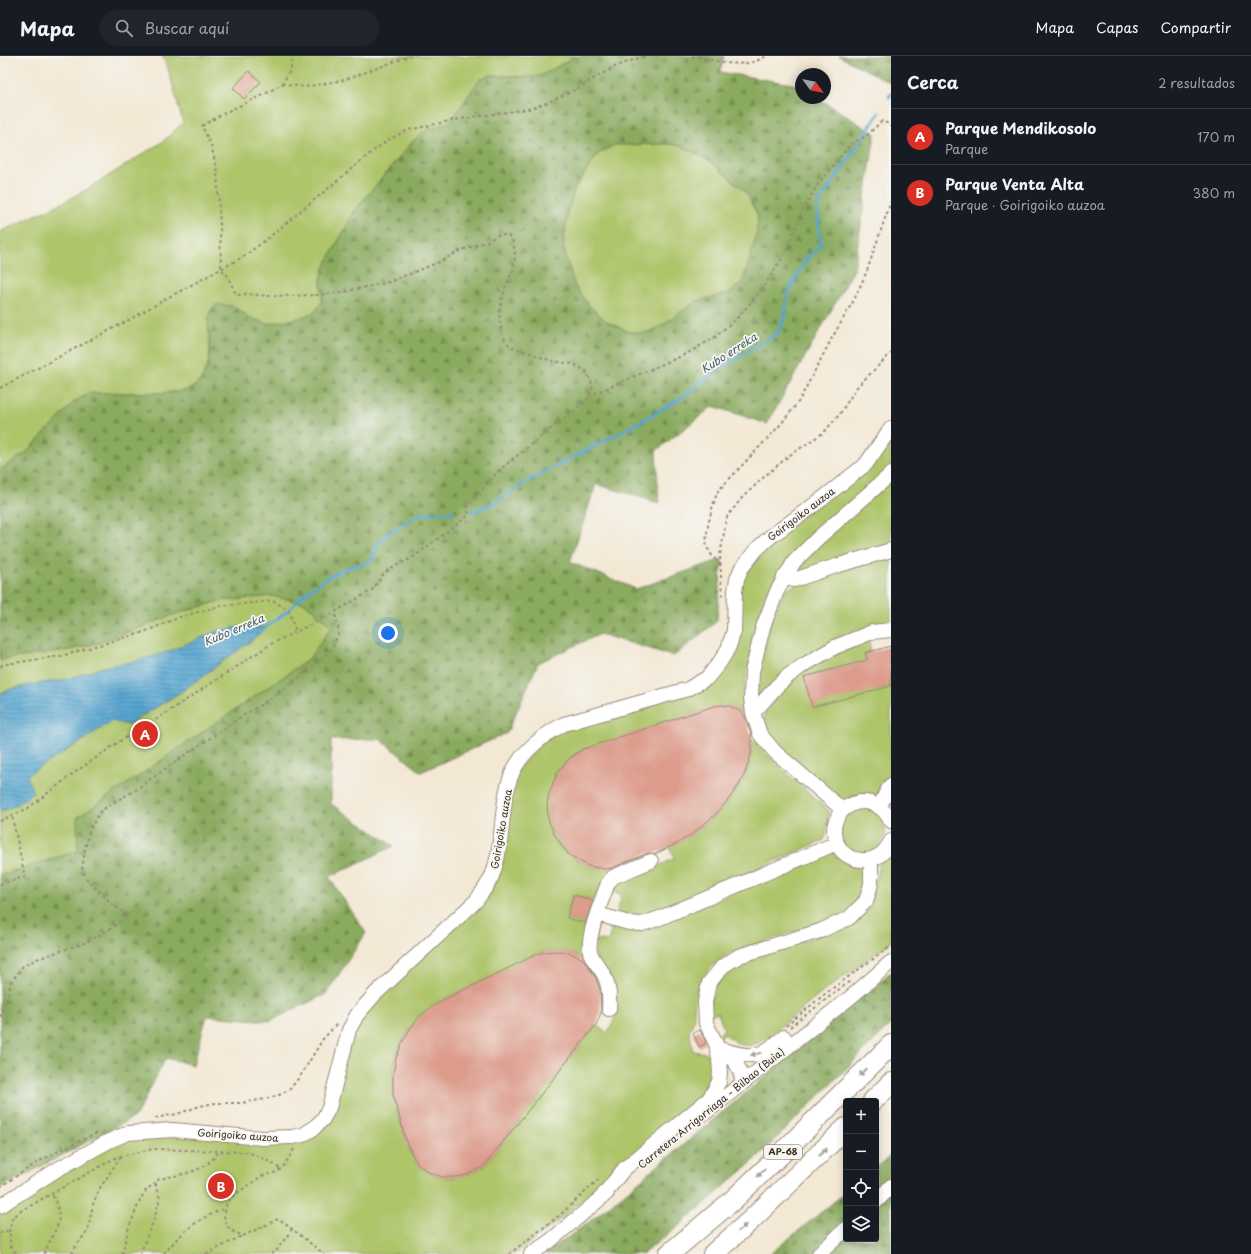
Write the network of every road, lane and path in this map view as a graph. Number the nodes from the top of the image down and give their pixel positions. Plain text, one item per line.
1 (292, 56) edge
2 (410, 56) edge
3 (644, 56) edge
4 (692, 56) edge
5 (766, 56) edge
6 (282, 84) junction
7 (891, 126) edge
8 (891, 201) edge
9 (221, 269) junction
10 (891, 354) edge
11 (0, 388) edge
12 (589, 397) junction
13 (891, 428) edge
14 (891, 474) edge
15 (891, 550) edge
16 (720, 565) junction
17 (784, 576) junction
18 (722, 601) dead end
19 (335, 612) junction
20 (891, 630) edge
21 (296, 632) junction
22 (0, 666) edge
23 (754, 713) junction
24 (891, 785) edge
25 (880, 806) junction
26 (843, 810) junction
27 (12, 816) junction
28 (0, 821) edge
29 (891, 821) edge
30 (891, 841) edge
31 (837, 843) junction
32 (871, 860) junction
33 (652, 861) dead end
34 (0, 884) edge
35 (597, 914) junction
36 (891, 946) edge
37 (891, 962) edge
38 (853, 978) dead end
39 (835, 1008) junction
40 (609, 1009) dead end
41 (0, 1017) edge
42 (343, 1020) dead end
43 (784, 1027) dead end
44 (785, 1031) dead end
45 (891, 1045) edge
46 (719, 1051) junction
47 (742, 1083) junction
48 (891, 1083) edge
49 (876, 1098) edge
50 (155, 1118) dead end
51 (103, 1130) dead end
52 (843, 1131) edge
53 (295, 1137) junction
54 (219, 1152) junction
55 (121, 1156) junction
56 (280, 1169) junction
57 (156, 1183) junction
58 (891, 1186) edge
59 (0, 1187) edge
60 (52, 1194) junction
61 (600, 1199) junction
62 (879, 1199) edge
63 (0, 1206) edge
64 (225, 1208) junction
65 (292, 1229) junction
66 (9, 1232) junction
67 (843, 1232) edge
68 (0, 1234) edge
69 (243, 1236) junction
70 (17, 1254) edge
71 (44, 1254) edge
72 (72, 1254) edge
73 (122, 1254) edge
74 (140, 1254) edge
75 (164, 1254) edge
76 (206, 1254) edge
77 (271, 1254) edge
78 (324, 1254) edge
79 (531, 1254) edge
80 (669, 1254) edge
81 (713, 1254) edge
82 (819, 1254) edge

1 - 6 path
2 - 6 path
3 - 9 path
4 - 5 path
6 - 9 path
7 - 12 path
8 - 16 path
9 - 11 path
9 - 12 path
10 - 16 path
12 - 19 path
13 - 53 street, Goirigoiko auzoa
14 - 17 street
15 - 17 street
16 - 18 path
17 - 23 street
19 - 21 path
19 - 41 path
20 - 23 street
21 - 22 path
21 - 27 path
23 - 26 street
24 - 25 street
25 - 26 street
25 - 29 street
26 - 31 street
27 - 28 path
27 - 34 path
30 - 32 street
31 - 32 street
31 - 35 street
32 - 46 street
33 - 35 street
35 - 40 street
36 - 43 path
37 - 39 street, Carretera Arrigorriaga - Bilbao (Buia)
38 - 44 path
39 -> 46 street
39 - 47 street, Carretera Arrigorriaga - Bilbao (Buia)
42 - 50 path
45 -> 80 highway, AP-68
46 - 47 street
46 - 61 street
47 - 61 street, Carretera Arrigorriaga - Bilbao (Buia)
48 - 49 highway
51 - 59 path
81 -> 52 highway, AP-68
53 - 56 path
53 - 63 street, Goirigoiko auzoa
54 - 55 path
54 - 56 path
54 - 57 path
55 - 60 path
55 - 72 path
56 - 64 path
57 - 73 path
57 - 74 path
58 - 62 street
60 - 66 path
60 - 71 path
61 - 79 street, Carretera Arrigorriaga - Bilbao (Buia)
64 - 69 path
64 - 75 path
65 - 69 path
65 - 77 path
65 - 78 path
66 - 68 path
66 - 70 path
67 - 82 street
69 - 76 path

